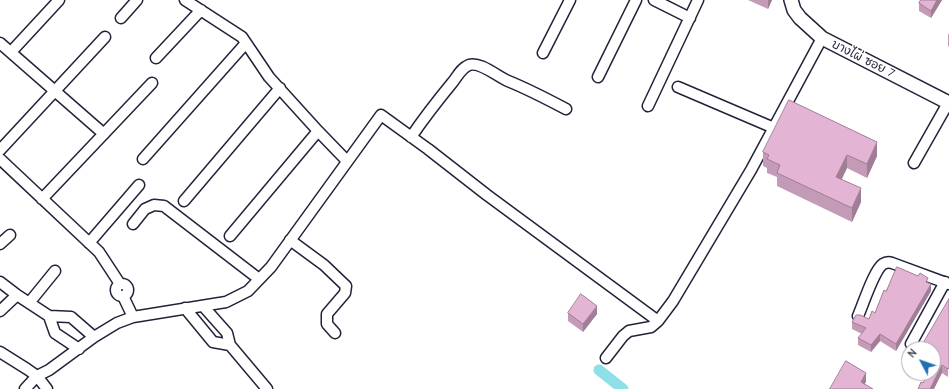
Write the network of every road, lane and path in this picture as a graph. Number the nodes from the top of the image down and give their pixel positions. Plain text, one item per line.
1 (59, 0) edge
2 (137, 0) edge
3 (185, 0) edge
4 (570, 0) edge
5 (636, 0) edge
6 (654, 0) edge
7 (698, 0) edge
8 (791, 0) edge
9 (201, 10) junction
10 (121, 18) dead end
11 (690, 18) junction
12 (105, 37) dead end
13 (822, 38) junction
14 (0, 43) edge
15 (246, 43) junction
16 (11, 52) junction
17 (543, 53) dead end
18 (156, 58) dead end
19 (598, 77) dead end
20 (152, 83) dead end
21 (678, 87) dead end
22 (280, 88) junction
23 (56, 92) junction
24 (949, 103) edge
25 (648, 106) dead end
26 (566, 109) dead end
27 (774, 128) junction
28 (318, 131) junction
29 (104, 134) junction
30 (411, 137) junction
31 (0, 150) edge
32 (0, 159) edge
33 (143, 159) dead end
34 (347, 161) junction
35 (914, 163) dead end
36 (139, 185) dead end
37 (42, 199) junction
38 (184, 201) dead end
39 (133, 224) dead end
40 (10, 235) dead end
41 (230, 236) dead end
42 (290, 240) junction
43 (89, 243) junction
44 (0, 244) edge
45 (55, 271) dead end
46 (259, 279) junction
47 (0, 282) edge
48 (947, 283) edge
49 (17, 295) junction
50 (28, 303) junction
51 (203, 306) junction
52 (185, 308) junction
53 (0, 311) edge
54 (50, 316) junction
55 (858, 316) edge
56 (133, 317) junction
57 (658, 321) junction
58 (335, 333) dead end
59 (94, 336) junction
60 (913, 341) edge
61 (230, 345) junction
62 (78, 349) junction
63 (0, 352) edge
64 (606, 358) dead end
65 (36, 376) junction
66 (25, 389) edge
67 (47, 389) edge
68 (268, 389) edge

1 - 16 street
2 - 10 street
3 - 9 street
4 - 17 street
5 - 19 street
6 - 11 street
7 - 11 street
8 - 13 street, บางไผ่ ซอย 7
9 - 15 street
9 - 18 street
11 - 25 street
12 - 23 street
13 - 24 street, บางไผ่ ซอย 7
13 - 27 street
14 - 16 street
15 - 22 street
15 - 33 street
16 - 23 street
20 - 29 street
21 - 27 street
22 - 28 street
22 - 38 street
23 - 29 street
23 - 31 street
24 - 35 street
26 - 30 street
27 - 57 street
28 - 34 street
28 - 41 street
29 - 37 street
30 - 34 street
30 - 57 street
32 - 37 street
34 - 42 street
36 - 43 street
37 - 43 street
39 - 46 street
40 - 44 street
42 - 46 street
42 - 58 street
43 - 56 street
45 - 50 street
46 - 51 street
47 - 49 street
48 - 55 street
48 - 60 street
49 - 50 street
49 - 53 street
50 - 54 street
51 - 52 street
51 - 61 street
52 - 56 street
52 - 61 street
54 - 59 street
54 - 62 street
56 - 59 street
57 - 64 street
59 - 62 street
61 - 68 street
62 - 65 street
63 - 65 street
65 - 66 street
65 - 67 street

